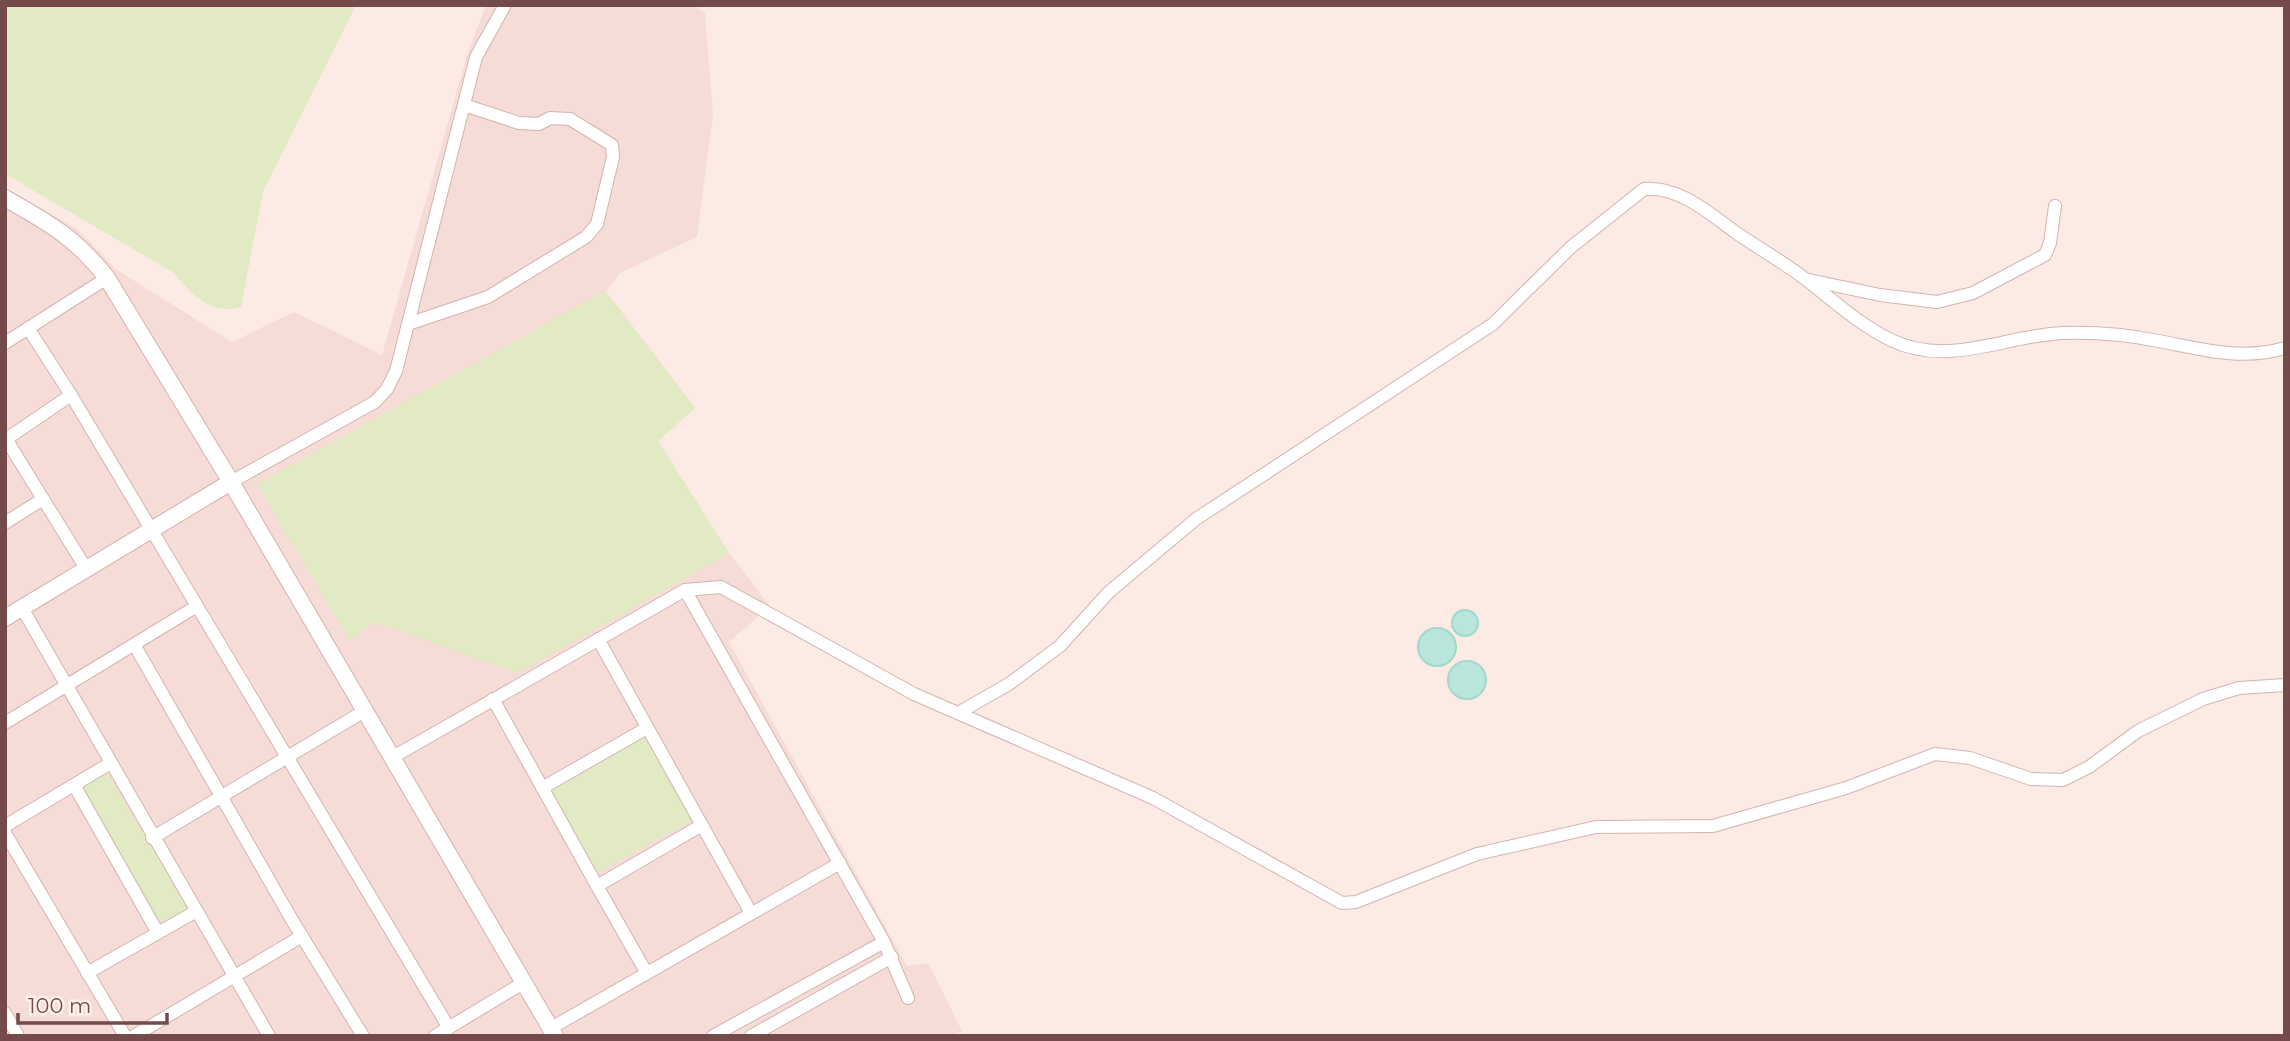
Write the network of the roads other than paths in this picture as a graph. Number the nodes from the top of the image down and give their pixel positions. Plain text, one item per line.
1 (505, 5) edge
2 (464, 104) junction
3 (5, 198) edge
4 (2055, 206) dead end
5 (107, 278) junction
6 (1805, 279) junction
7 (408, 324) junction
8 (28, 328) junction
9 (5, 343) edge
10 (2285, 348) edge
11 (71, 395) junction
12 (6, 440) edge
13 (231, 482) junction
14 (43, 499) junction
15 (5, 523) edge
16 (153, 530) junction
17 (87, 570) junction
18 (685, 590) junction
19 (197, 606) junction
20 (22, 608) junction
21 (5, 618) edge
22 (598, 639) junction
23 (135, 646) junction
24 (2285, 685) edge
25 (65, 688) junction
26 (493, 699) junction
27 (366, 710) junction
28 (958, 713) junction
29 (5, 723) edge
30 (647, 728) junction
31 (393, 757) junction
32 (288, 758) junction
33 (109, 764) junction
34 (74, 785) junction
35 (542, 788) junction
36 (222, 797) junction
37 (702, 825) junction
38 (5, 826) edge
39 (5, 834) edge
40 (152, 838) junction
41 (840, 863) junction
42 (597, 886) junction
43 (195, 912) junction
44 (751, 913) junction
45 (158, 933) junction
46 (302, 936) junction
47 (884, 942) junction
48 (892, 957) junction
49 (646, 972) junction
50 (87, 973) junction
51 (233, 978) junction
52 (523, 982) junction
53 (908, 998) dead end
54 (5, 1013) edge
55 (449, 1028) junction
56 (553, 1032) edge
57 (18, 1036) edge
58 (125, 1036) edge
59 (134, 1036) edge
60 (269, 1036) edge
61 (363, 1036) edge
62 (435, 1036) edge
63 (713, 1036) edge
64 (751, 1036) edge

1 - 2 street
2 - 7 street
2 - 7 street
3 - 5 street
4 - 6 street
5 - 8 street
5 - 13 street
6 - 10 street
6 - 28 street
7 - 13 street
8 - 9 street
8 - 11 street
11 - 12 street
11 - 16 street
12 - 14 street
13 - 16 street
13 - 27 street
14 - 15 street
14 - 17 street
16 - 17 street
16 - 19 street
17 - 20 street
18 - 22 street
18 - 28 street
18 - 41 street
19 - 23 street
19 - 32 street
20 - 21 street
20 - 25 street
22 - 26 street
22 - 30 street
23 - 25 street
23 - 36 street
24 - 28 street
25 - 29 street
25 - 33 street
26 - 31 street
26 - 35 street
27 - 31 street
27 - 32 street
30 - 35 street
30 - 37 street
31 - 52 street
32 - 36 street
32 - 55 street
33 - 34 street
33 - 40 street
34 - 38 street
34 - 45 street
35 - 42 street
36 - 40 street
36 - 46 street
37 - 42 street
37 - 44 street
39 - 50 street
40 - 43 street
41 - 44 street
41 - 47 street
42 - 49 street
43 - 45 street
43 - 51 street
44 - 49 street
45 - 50 street
46 - 51 street
46 - 61 street
47 - 48 street
47 - 63 street
48 - 53 street
48 - 64 street
49 - 56 street
50 - 58 street
51 - 59 street
51 - 60 street
52 - 55 street
52 - 56 street
54 - 57 street
55 - 62 street

